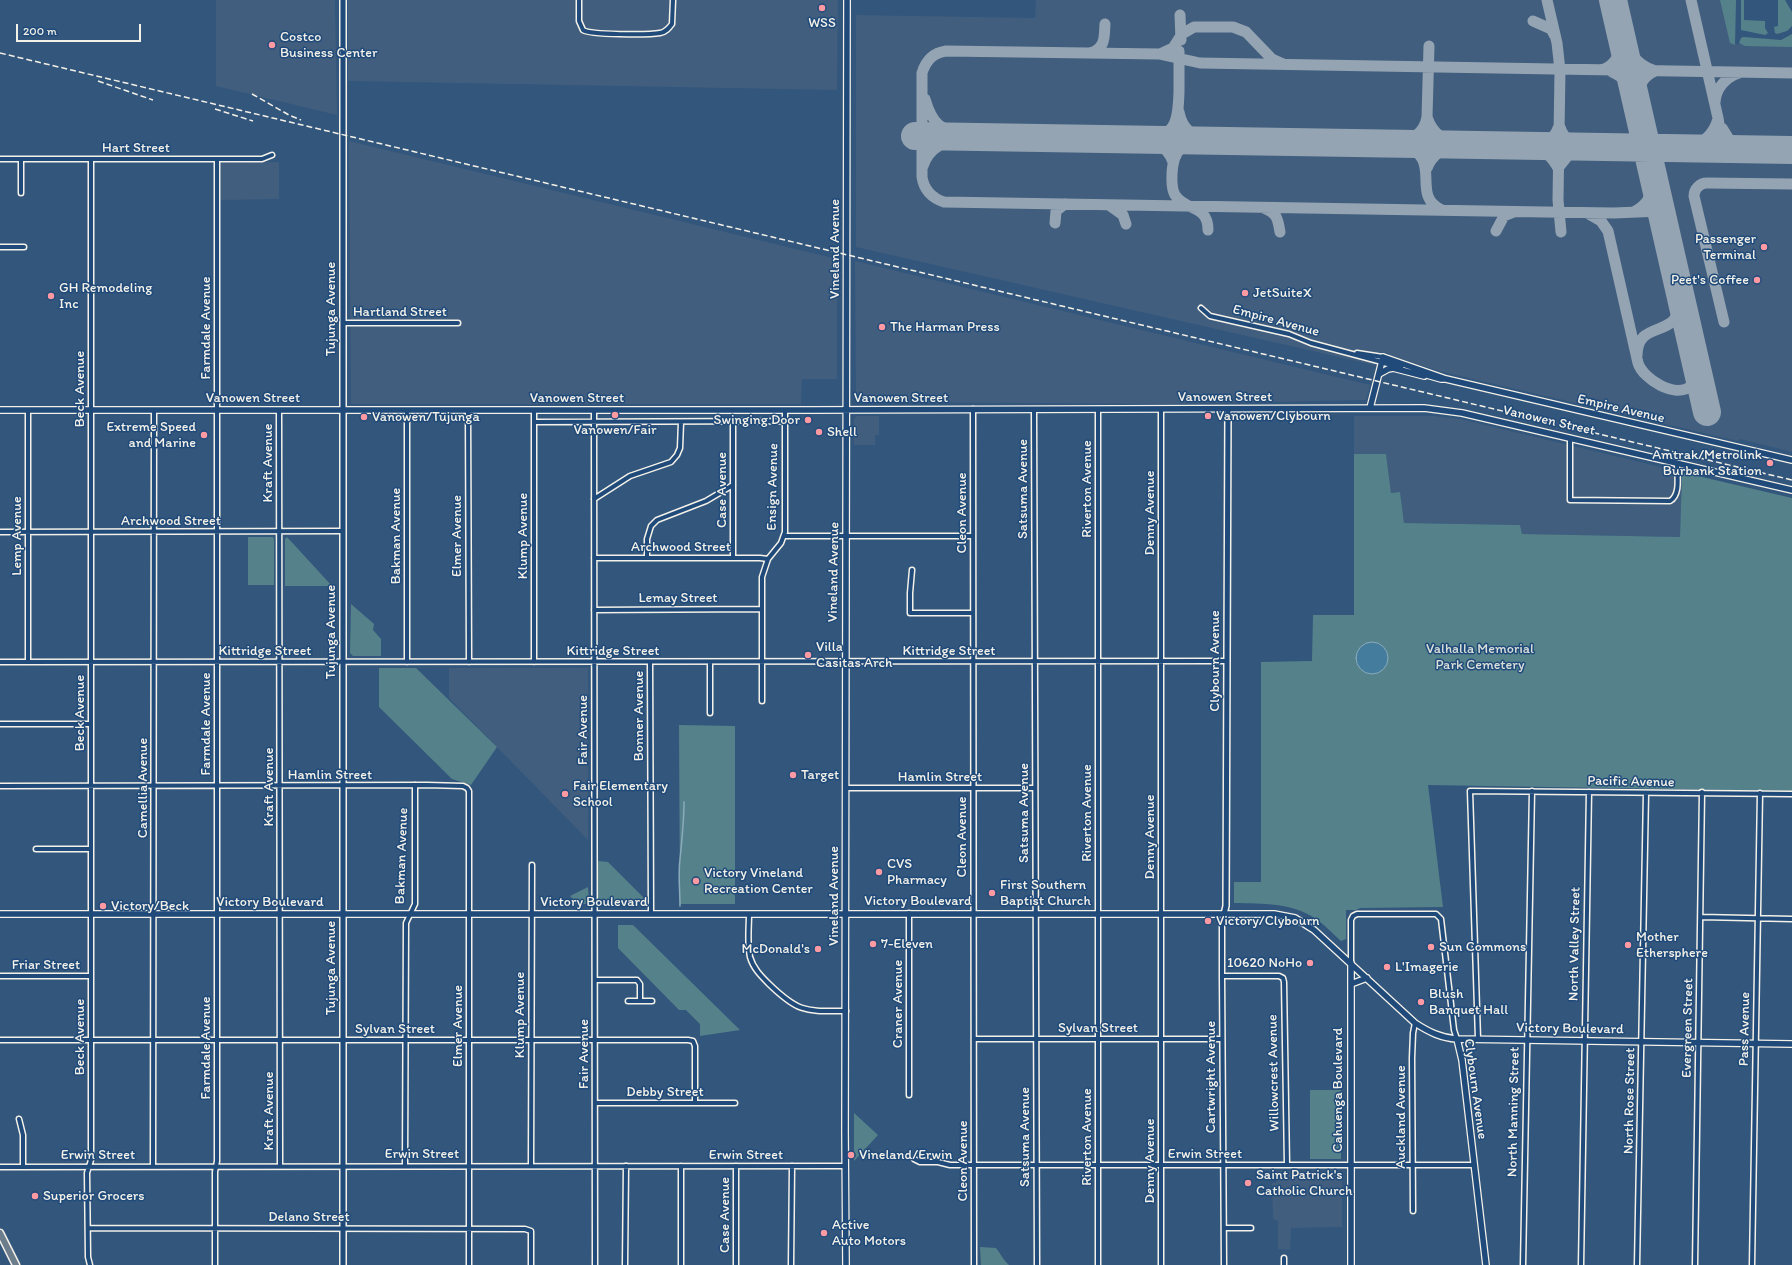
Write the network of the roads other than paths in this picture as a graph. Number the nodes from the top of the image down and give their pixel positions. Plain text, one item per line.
1 (343, 0) edge
2 (579, 0) edge
3 (674, 0) edge
4 (847, 0) edge
5 (272, 155) dead end
6 (0, 159) edge
7 (21, 159) junction
8 (91, 159) junction
9 (217, 159) junction
10 (21, 194) dead end
11 (0, 247) edge
12 (24, 247) dead end
13 (1201, 308) dead end
14 (343, 323) junction
15 (458, 323) dead end
16 (1383, 359) junction
17 (1379, 374) junction
18 (1428, 376) junction
19 (1446, 379) junction
20 (1370, 408) junction
21 (973, 409) junction
22 (1098, 409) junction
23 (1161, 409) junction
24 (1228, 409) junction
25 (0, 410) edge
26 (28, 410) junction
27 (91, 410) junction
28 (154, 410) junction
29 (217, 410) junction
30 (279, 410) junction
31 (343, 410) junction
32 (407, 410) junction
33 (468, 410) junction
34 (594, 410) junction
35 (785, 410) junction
36 (846, 410) junction
37 (1034, 410) junction
38 (534, 411) junction
39 (733, 421) junction
40 (785, 421) junction
41 (534, 422) junction
42 (594, 422) junction
43 (681, 422) junction
44 (1570, 438) junction
45 (1792, 460) edge
46 (1677, 464) junction
47 (733, 485) junction
48 (1792, 490) edge
49 (594, 499) junction
50 (279, 531) junction
51 (343, 531) junction
52 (0, 532) edge
53 (28, 532) junction
54 (90, 532) junction
55 (154, 532) junction
56 (217, 532) junction
57 (784, 536) junction
58 (846, 536) junction
59 (973, 536) junction
60 (594, 558) junction
61 (647, 558) junction
62 (733, 558) junction
63 (768, 559) junction
64 (912, 570) dead end
65 (762, 609) junction
66 (594, 610) junction
67 (972, 613) junction
68 (1161, 661) junction
69 (1226, 661) junction
70 (0, 662) edge
71 (28, 662) junction
72 (90, 662) junction
73 (154, 662) junction
74 (217, 662) junction
75 (279, 662) junction
76 (343, 662) junction
77 (407, 662) junction
78 (469, 662) junction
79 (534, 662) junction
80 (594, 662) junction
81 (650, 662) junction
82 (710, 662) junction
83 (762, 662) junction
84 (845, 662) junction
85 (973, 662) junction
86 (1034, 662) junction
87 (1098, 662) junction
88 (762, 701) dead end
89 (710, 713) dead end
90 (0, 724) edge
91 (90, 724) junction
92 (280, 785) junction
93 (0, 786) edge
94 (91, 786) junction
95 (154, 786) junction
96 (217, 786) junction
97 (343, 786) junction
98 (414, 786) junction
99 (467, 788) joint
100 (846, 788) junction
101 (972, 788) junction
102 (1035, 788) junction
103 (1532, 791) junction
104 (1589, 792) junction
105 (1702, 792) junction
106 (1646, 793) junction
107 (1760, 793) junction
108 (1792, 794) edge
109 (36, 849) dead end
110 (91, 849) junction
111 (532, 865) dead end
112 (846, 913) junction
113 (909, 913) junction
114 (973, 913) junction
115 (0, 914) edge
116 (91, 914) junction
117 (153, 914) junction
118 (216, 914) junction
119 (279, 914) junction
120 (343, 914) junction
121 (410, 914) junction
122 (469, 914) junction
123 (531, 914) junction
124 (594, 914) junction
125 (651, 914) junction
126 (749, 914) junction
127 (1035, 914) junction
128 (1098, 914) junction
129 (1161, 914) junction
130 (1224, 914) junction
131 (1440, 916) joint
132 (1701, 917) junction
133 (1758, 918) junction
134 (1792, 919) edge
135 (1351, 963) junction
136 (0, 976) edge
137 (91, 976) junction
138 (1222, 976) junction
139 (1367, 978) junction
140 (595, 980) junction
141 (1351, 984) junction
142 (628, 1001) dead end
143 (640, 1001) junction
144 (652, 1001) dead end
145 (846, 1011) junction
146 (1415, 1023) junction
147 (974, 1039) junction
148 (1035, 1039) junction
149 (1222, 1039) junction
150 (1457, 1039) junction
151 (1478, 1039) junction
152 (0, 1040) edge
153 (91, 1040) junction
154 (153, 1040) junction
155 (216, 1040) junction
156 (280, 1040) junction
157 (343, 1040) junction
158 (406, 1040) junction
159 (469, 1040) junction
160 (531, 1040) junction
161 (595, 1040) junction
162 (1098, 1040) junction
163 (1161, 1040) junction
164 (1526, 1040) junction
165 (1585, 1041) junction
166 (1642, 1042) junction
167 (1699, 1043) junction
168 (1756, 1044) junction
169 (1792, 1044) edge
170 (909, 1095) dead end
171 (595, 1103) junction
172 (695, 1103) junction
173 (735, 1103) dead end
174 (19, 1119) dead end
175 (914, 1159) dead end
176 (280, 1165) junction
177 (343, 1165) junction
178 (469, 1165) junction
179 (531, 1165) junction
180 (974, 1165) junction
181 (1036, 1165) junction
182 (1098, 1165) junction
183 (1161, 1165) junction
184 (1223, 1165) junction
185 (1287, 1165) junction
186 (1350, 1165) junction
187 (1412, 1165) junction
188 (1474, 1165) junction
189 (23, 1166) junction
190 (89, 1166) junction
191 (152, 1166) junction
192 (216, 1166) junction
193 (405, 1166) junction
194 (595, 1166) junction
195 (626, 1166) junction
196 (681, 1166) junction
197 (736, 1166) junction
198 (792, 1166) junction
199 (845, 1166) junction
200 (0, 1167) edge
201 (1413, 1211) dead end
202 (88, 1228) junction
203 (215, 1228) junction
204 (343, 1228) junction
205 (1224, 1228) junction
206 (1251, 1228) dead end
207 (469, 1229) junction
208 (0, 1233) edge
209 (1284, 1258) dead end
210 (16, 1265) edge
211 (90, 1265) edge
212 (215, 1265) edge
213 (343, 1265) edge
214 (469, 1265) edge
215 (531, 1265) edge
216 (595, 1265) edge
217 (625, 1265) edge
218 (681, 1265) edge
219 (736, 1265) edge
220 (791, 1265) edge
221 (846, 1265) edge
222 (974, 1265) edge
223 (1037, 1265) edge
224 (1098, 1265) edge
225 (1161, 1265) edge
226 (1224, 1265) edge
227 (1284, 1265) edge
228 (1351, 1265) edge
229 (1486, 1265) edge
230 (1523, 1265) edge
231 (1580, 1265) edge
232 (1637, 1265) edge
233 (1695, 1265) edge
234 (1752, 1265) edge

1 - 14 street, Tujunga Avenue
2 - 3 street
4 - 36 main road, Vineland Avenue
5 - 9 street, Hart Street
6 - 7 street, Hart Street
7 - 8 street, Hart Street
7 - 10 street
8 - 9 street, Hart Street
8 - 27 street, Beck Avenue
9 - 29 street, Farmdale Avenue
11 - 12 street
13 - 16 street, Empire Avenue
14 - 15 street, Hartland Street
14 - 31 street, Tujunga Avenue
16 - 17 main road
16 - 18 main road, Empire Avenue
16 - 19 main road, Empire Avenue
17 - 18 main road
17 - 20 main road
18 - 19 main road, Empire Avenue
19 - 45 main road, Empire Avenue
20 - 24 main road, Vanowen Street
20 - 44 main road, Vanowen Street
21 - 36 main road, Vanowen Street
21 - 37 main road, Vanowen Street
21 - 59 street, Cleon Avenue
22 - 23 main road, Vanowen Street
22 - 37 main road, Vanowen Street
22 - 87 street, Riverton Avenue
23 - 24 main road, Vanowen Street
23 - 68 street, Denny Avenue
24 - 69 street, Clybourn Avenue
25 - 26 main road, Vanowen Street
26 - 27 main road, Vanowen Street
26 - 53 street, Lemp Avenue
27 - 28 main road, Vanowen Street
27 - 54 street, Beck Avenue
28 - 29 main road, Vanowen Street
28 - 55 street, Camellia Avenue
29 - 30 main road, Vanowen Street
29 - 56 street, Farmdale Avenue
30 - 31 main road, Vanowen Street
30 - 50 street, Kraft Avenue
31 - 32 main road, Vanowen Street
31 - 51 street, Tujunga Avenue
32 - 33 main road, Vanowen Street
32 - 77 street, Bakman Avenue
33 - 38 main road, Vanowen Street
33 - 78 street, Elmer Avenue
34 - 35 main road, Vanowen Street
34 - 38 main road, Vanowen Street
34 - 42 street, Fair Avenue
35 - 36 main road, Vanowen Street
35 - 40 street, Ensign Avenue
36 - 58 main road, Vineland Avenue
37 - 86 street, Satsuma Avenue
38 - 41 street, Klump Avenue
39 - 40 street, Vanowen Street
39 - 43 street, Vanowen Street
39 - 47 street, Case Avenue
40 - 57 street, Ensign Avenue
41 - 42 street, Vanowen Street
41 - 79 street, Klump Avenue
42 - 43 street, Vanowen Street
42 - 49 street, Fair Avenue
43 - 49 street
44 - 46 main road, Vanowen Street
44 - 46 street
46 - 48 main road, Vanowen Street
47 - 61 street
47 - 62 street, Case Avenue
49 - 60 street, Fair Avenue
50 - 51 street, Archwood Street
50 - 56 street, Archwood Street
50 - 75 street, Kraft Avenue
51 - 76 street, Tujunga Avenue
52 - 53 street, Archwood Street
53 - 54 street, Archwood Street
53 - 71 street, Lemp Avenue
54 - 55 street, Archwood Street
54 - 72 street, Beck Avenue
55 - 56 street, Archwood Street
55 - 73 street, Camellia Avenue
56 - 74 street, Farmdale Avenue
57 - 58 street
57 - 63 street, Ensign Avenue
58 - 59 street
58 - 84 main road, Vineland Avenue
59 - 67 street, Cleon Avenue
60 - 61 street, Archwood Street
60 - 66 street, Fair Avenue
61 - 62 street, Archwood Street
62 - 63 street, Archwood Street
63 - 65 street, Ensign Avenue
64 - 67 street
65 - 66 street, Lemay Street
65 - 83 street, Ensign Avenue
66 - 80 street, Fair Avenue
67 - 85 street, Cleon Avenue
68 - 69 street, Kittridge Street
68 - 87 street, Kittridge Street
68 - 129 street, Denny Avenue
69 - 130 street, Clybourn Avenue
70 - 71 street, Kittridge Street
71 - 72 street, Kittridge Street
72 - 73 street, Kittridge Street
72 - 91 street, Beck Avenue
73 - 74 street, Kittridge Street
73 - 95 street, Camellia Avenue
74 - 75 street, Kittridge Street
74 - 96 street, Farmdale Avenue
75 - 76 street, Kittridge Street
75 - 92 street, Kraft Avenue
76 - 77 street, Kittridge Street
76 - 97 street, Tujunga Avenue
77 - 78 street, Kittridge Street
78 - 79 street, Kittridge Street
79 - 80 street, Kittridge Street
80 - 81 street, Kittridge Street
80 - 124 street, Fair Avenue
81 - 82 street, Kittridge Street
81 - 125 street, Bonner Avenue
82 - 83 street, Kittridge Street
82 - 89 street
83 - 84 street, Kittridge Street
83 - 88 street, Ensign Avenue
84 - 85 street, Kittridge Street
84 - 100 main road, Vineland Avenue
85 - 86 street, Kittridge Street
85 - 101 street, Cleon Avenue
86 - 87 street, Kittridge Street
86 - 102 street, Satsuma Avenue
87 - 128 street, Riverton Avenue
90 - 91 street
91 - 94 street, Beck Avenue
92 - 96 street, Hamlin Street
92 - 97 street, Hamlin Street
92 - 119 street, Kraft Avenue
93 - 94 street, Hamlin Street
94 - 95 street, Hamlin Street
94 - 110 street, Beck Avenue
95 - 96 street, Hamlin Street
95 - 117 street, Camellia Avenue
96 - 118 street, Farmdale Avenue
97 - 98 street, Hamlin Street
97 - 120 street, Tujunga Avenue
98 - 99 street, Hamlin Street
98 - 121 street, Bakman Avenue
99 - 122 street, Elmer Avenue
100 - 101 street, Hamlin Street
100 - 112 main road, Vineland Avenue
101 - 102 street, Hamlin Street
101 - 114 street, Cleon Avenue
102 - 127 street, Satsuma Avenue
103 - 104 street, Pacific Avenue
103 - 151 street, Pacific Avenue
103 - 164 street, North Manning Street
104 - 106 street, Pacific Avenue
104 - 165 street, North Valley Street
105 - 106 street, Pacific Avenue
105 - 107 street, Pacific Avenue
105 - 132 street, Evergreen Street
106 - 166 street, North Rose Street
107 - 108 street, Pacific Avenue
107 - 133 street, Pass Avenue
109 - 110 street
110 - 116 street, Beck Avenue
111 - 123 street, Klump Avenue
112 - 113 main road, Victory Boulevard
112 - 126 main road, Victory Boulevard
112 - 145 main road, Vineland Avenue
113 - 114 main road, Victory Boulevard
113 - 170 street, Craner Avenue
114 - 127 main road, Victory Boulevard
114 - 147 street, Cleon Avenue
115 - 116 main road, Victory Boulevard
116 - 117 main road, Victory Boulevard
116 - 137 street, Beck Avenue
117 - 118 main road, Victory Boulevard
117 - 154 street, Camellia Avenue
118 - 119 main road, Victory Boulevard
118 - 155 street, Farmdale Avenue
119 - 120 main road, Victory Boulevard
119 - 156 street, Kraft Avenue
120 - 121 main road, Victory Boulevard
120 - 157 street, Tujunga Avenue
121 - 122 main road, Victory Boulevard
121 - 158 street, Bakman Avenue
122 - 123 main road, Victory Boulevard
122 - 159 street, Elmer Avenue
123 - 124 main road, Victory Boulevard
123 - 160 street, Klump Avenue
124 - 125 main road, Victory Boulevard
124 - 140 street, Fair Avenue
125 - 126 main road, Victory Boulevard
126 - 145 street
127 - 128 main road, Victory Boulevard
127 - 148 street, Satsuma Avenue
128 - 129 main road, Victory Boulevard
128 - 162 street, Riverton Avenue
129 - 130 main road, Victory Boulevard
129 - 163 street, Denny Avenue
130 - 135 main road, Victory Boulevard
130 - 138 street, Cartwright Avenue
131 - 135 street, Cahuenga Boulevard
131 - 150 street, Clybourn Avenue
132 - 133 street
132 - 167 street, Evergreen Street
133 - 134 street
133 - 168 street, Pass Avenue
135 - 139 main road, Victory Boulevard
135 - 141 main road, Cahuenga Boulevard
136 - 137 street, Friar Street
137 - 153 street, Beck Avenue
138 - 149 street, Cartwright Avenue
138 - 185 street, Willowcrest Avenue
139 - 141 main road
139 - 146 main road, Victory Boulevard
140 - 143 street
140 - 161 street, Fair Avenue
141 - 186 main road, Cahuenga Boulevard
142 - 143 street
143 - 144 street
145 - 199 main road, Vineland Avenue
146 - 150 main road, Victory Boulevard
146 - 187 street, Auckland Avenue
147 - 148 street, Sylvan Street
147 - 180 street, Cleon Avenue
148 - 162 street, Sylvan Street
148 - 181 street, Satsuma Avenue
149 - 163 street, Sylvan Street
149 - 184 street, Cartwright Avenue
150 - 151 main road, Victory Boulevard
150 - 188 main road, Clybourn Avenue
151 - 164 main road, Victory Boulevard
152 - 153 street, Sylvan Street
153 - 154 street, Sylvan Street
153 - 190 street, Beck Avenue
154 - 155 street, Sylvan Street
154 - 191 street, Camellia Avenue
155 - 156 street, Sylvan Street
155 - 192 street, Farmdale Avenue
156 - 157 street, Sylvan Street
156 - 176 street, Kraft Avenue
157 - 158 street, Sylvan Street
157 - 177 street, Tujunga Avenue
158 - 159 street, Sylvan Street
158 - 193 street, Bakman Avenue
159 - 160 street, Sylvan Street
159 - 178 street, Elmer Avenue
160 - 161 street, Sylvan Street
160 - 179 street, Klump Avenue
161 - 171 street, Fair Avenue
161 - 172 street, Sylvan Street
162 - 163 street, Sylvan Street
162 - 182 street, Riverton Avenue
163 - 183 street, Denny Avenue
164 - 165 main road, Victory Boulevard
164 - 230 street, North Manning Street
165 - 166 main road, Victory Boulevard
165 - 231 street, North Valley Street
166 - 167 main road, Victory Boulevard
166 - 232 street, North Rose Street
167 - 168 main road, Victory Boulevard
167 - 233 street, Evergreen Street
168 - 169 main road, Victory Boulevard
168 - 234 street, Pass Avenue
171 - 172 street, Debby Street
171 - 194 street, Fair Avenue
172 - 173 street, Debby Street
174 - 189 street
175 - 180 street, Erwin Street
176 - 177 street, Erwin Street
176 - 192 street, Erwin Street
177 - 193 street, Erwin Street
177 - 204 street, Tujunga Avenue
178 - 179 street, Erwin Street
178 - 193 street, Erwin Street
178 - 207 street, Elmer Avenue
179 - 194 street, Erwin Street
180 - 181 street, Erwin Street
180 - 222 street, Cleon Avenue
181 - 182 street, Erwin Street
181 - 223 street, Satsuma Avenue
182 - 183 street, Erwin Street
182 - 224 street, Riverton Avenue
183 - 184 street, Erwin Street
183 - 225 street, Denny Avenue
184 - 185 street, Erwin Street
184 - 205 street, Cartwright Avenue
185 - 186 street, Erwin Street
186 - 187 street, Erwin Street
186 - 228 main road, Cahuenga Boulevard
187 - 188 street, Erwin Street
187 - 201 street, Auckland Avenue
188 - 229 main road, Clybourn Avenue
189 - 190 street, Erwin Street
189 - 200 street, Erwin Street
190 - 191 street, Erwin Street
190 - 202 street, Beck Avenue
191 - 192 street, Erwin Street
192 - 203 street, Farmdale Avenue
194 - 195 street, Erwin Street
194 - 216 street, Fair Avenue
195 - 196 street, Erwin Street
195 - 217 street
196 - 197 street, Erwin Street
196 - 218 street
197 - 198 street, Erwin Street
197 - 219 street, Case Avenue
198 - 199 street, Erwin Street
198 - 220 street
199 - 221 main road, Vineland Avenue
202 - 203 street, Delano Street
202 - 211 street, Beck Avenue
203 - 204 street, Delano Street
203 - 212 street, Farmdale Avenue
204 - 207 street, Delano Street
204 - 213 street, Tujunga Avenue
205 - 206 street
205 - 226 street, Cartwright Avenue
207 - 214 street, Elmer Avenue
207 - 215 street, Delano Street
208 - 210 main road
209 - 227 street

